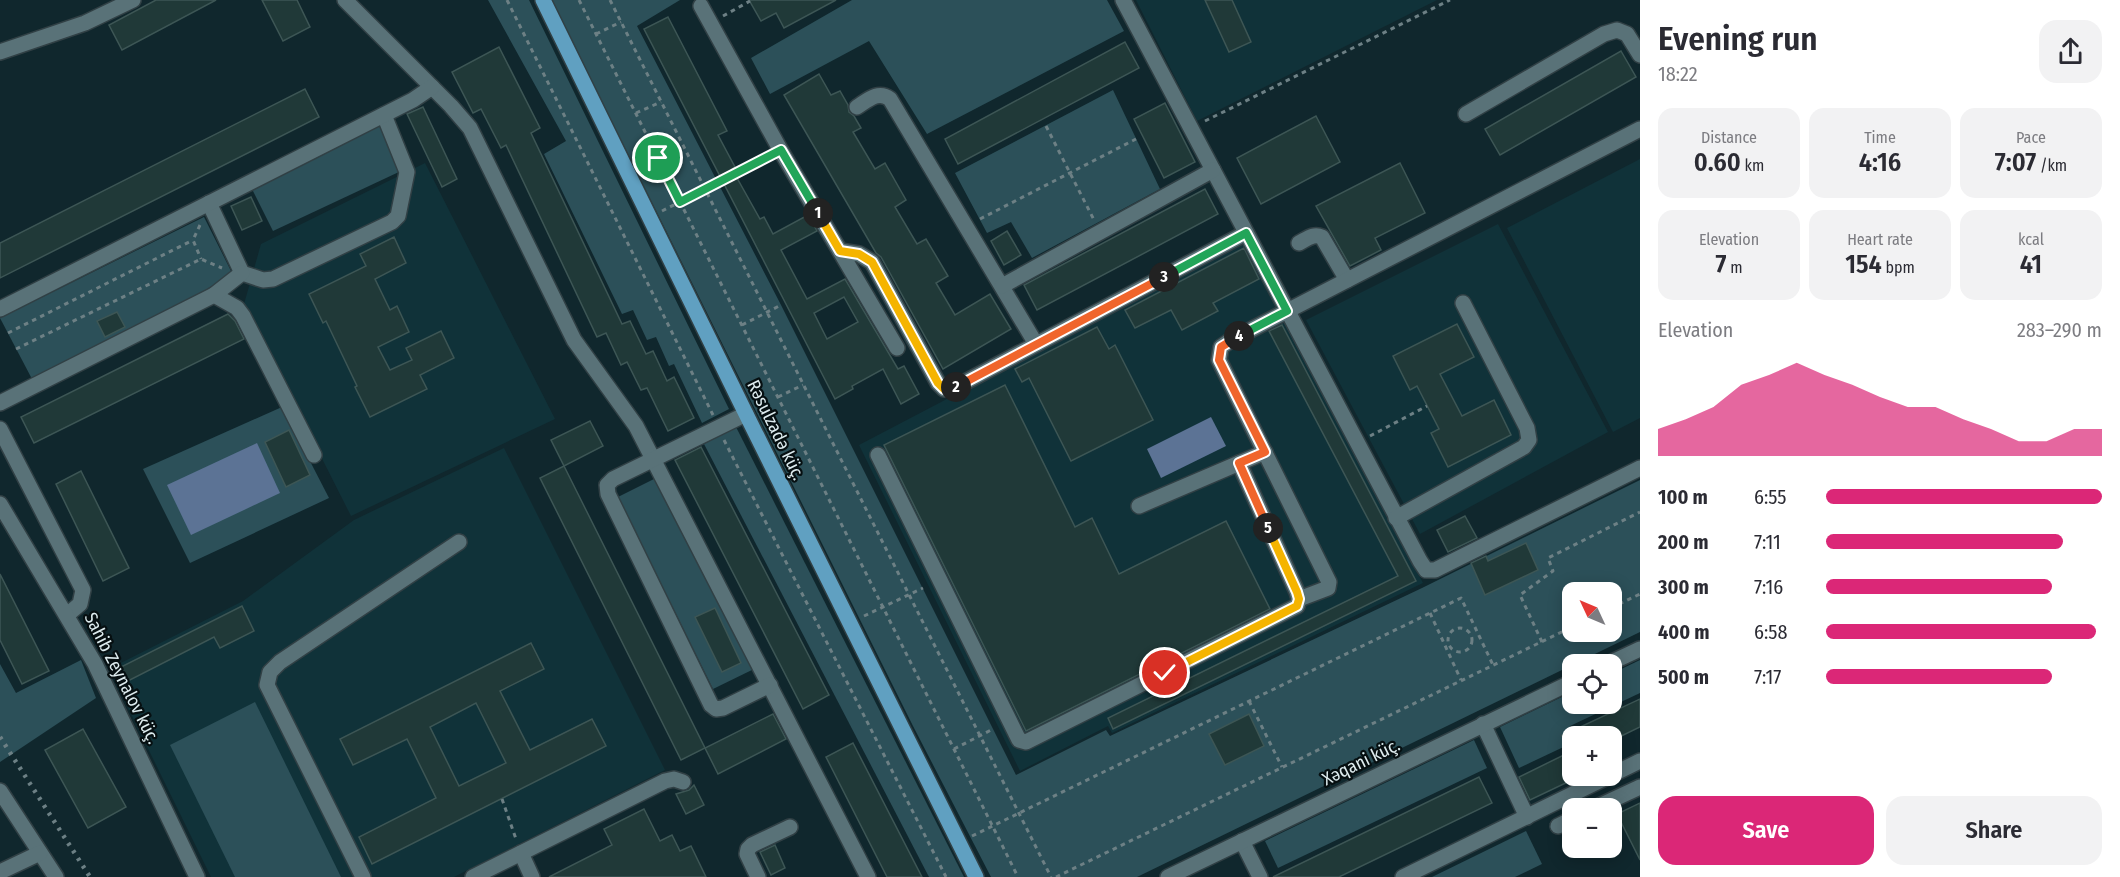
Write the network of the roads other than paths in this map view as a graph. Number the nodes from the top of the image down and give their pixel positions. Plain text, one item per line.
1 (133, 0) edge
2 (345, 0) edge
3 (543, 0) edge
4 (1123, 0) edge
5 (701, 6) dead end
6 (2, 47) edge
7 (1640, 55) edge
8 (432, 87) junction
9 (857, 107) dead end
10 (1466, 114) dead end
11 (384, 115) junction
12 (1640, 129) edge
13 (1213, 170) junction
14 (207, 210) junction
15 (1246, 233) junction
16 (1299, 243) dead end
17 (840, 251) junction
18 (242, 273) junction
19 (1347, 280) junction
20 (1002, 286) junction
21 (214, 295) junction
22 (1463, 303) dead end
23 (0, 309) edge
24 (1287, 311) junction
25 (1036, 344) junction
26 (897, 348) dead end
27 (0, 403) edge
28 (746, 414) junction
29 (0, 429) edge
30 (1265, 452) junction
31 (314, 455) dead end
32 (878, 456) dead end
33 (653, 459) junction
34 (1239, 463) junction
35 (1640, 468) edge
36 (0, 504) edge
37 (1139, 506) dead end
38 (1396, 518) junction
39 (459, 542) dead end
40 (1299, 599) junction
41 (67, 615) junction
42 (1640, 649) edge
43 (1622, 657) edge
44 (770, 685) junction
45 (1562, 687) edge
46 (1483, 724) junction
47 (1640, 761) edge
48 (683, 782) dead end
49 (1640, 787) edge
50 (0, 791) edge
51 (1616, 798) edge
52 (1527, 816) junction
53 (790, 827) dead end
54 (1242, 841) junction
55 (40, 853) junction
56 (521, 853) junction
57 (0, 872) edge
58 (56, 877) edge
59 (197, 877) edge
60 (363, 877) edge
61 (473, 877) edge
62 (532, 877) edge
63 (758, 877) edge
64 (868, 877) edge
65 (976, 877) edge
66 (1167, 877) edge
67 (1260, 877) edge
68 (1403, 877) edge

1 - 6 street
2 - 8 street
3 - 28 main road, Rəsulzadə küç.
4 - 13 street
5 - 17 street
7 - 10 street
8 - 11 street
8 - 33 street
9 - 20 street
11 - 14 street
11 - 18 street
12 - 19 street
13 - 15 street
13 - 20 street
14 - 18 street
14 - 23 street
15 - 24 street
15 - 25 street
16 - 19 street
17 - 25 street
17 - 26 street
18 - 21 street
19 - 24 street
20 - 25 street
21 - 27 street
21 - 31 street
22 - 38 street
24 - 30 street
24 - 38 street
28 - 33 street
28 - 65 main road, Rəsulzadə küç.
29 - 41 street
30 - 34 street
30 - 40 street
32 - 40 street
33 - 44 street
33 - 44 street
34 - 37 street
34 - 40 street
35 - 38 street
36 - 41 street, Sahib Zeynalov küç.
39 - 60 street
41 - 59 street, Sahib Zeynalov küç.
42 - 43 street
44 - 64 street
45 - 46 street, Xəqani küç.
46 - 52 street
46 - 54 street, Xəqani küç.
47 - 52 street
48 - 56 street
49 - 51 street
50 - 55 street
52 - 68 street
53 - 63 street
54 - 66 street, Xəqani küç.
54 - 67 street
55 - 57 street
55 - 58 street
56 - 61 street
56 - 62 street

